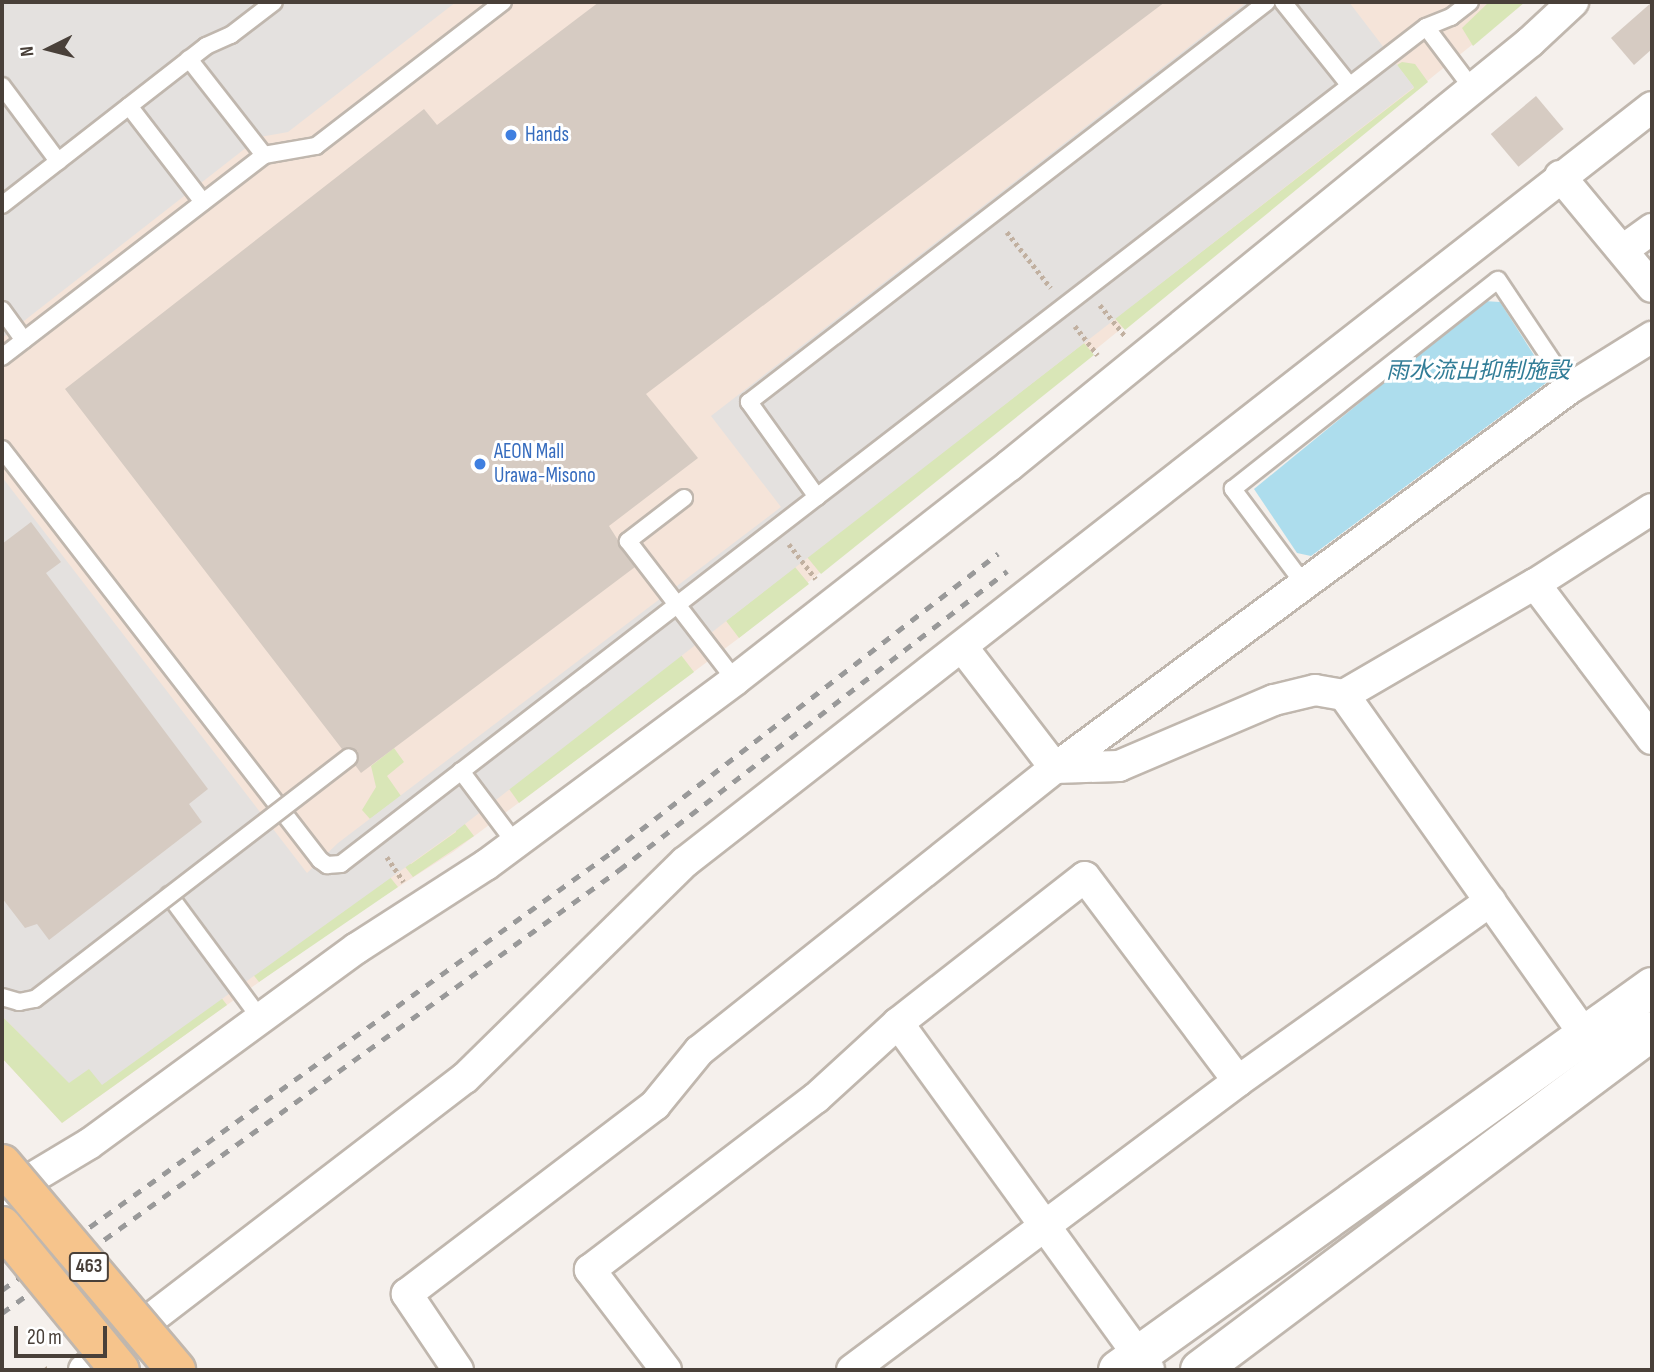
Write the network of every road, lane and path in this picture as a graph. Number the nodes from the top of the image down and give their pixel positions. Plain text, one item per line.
1 (274, 2) edge
2 (503, 2) edge
3 (1267, 2) edge
4 (1283, 2) edge
5 (1470, 2) edge
6 (1573, 2) edge
7 (1426, 27) junction
8 (189, 59) junction
9 (2, 86) edge
10 (1350, 86) junction
11 (1472, 88) junction
12 (129, 106) junction
13 (1652, 107) edge
14 (264, 155) junction
15 (58, 161) junction
16 (1560, 176) junction
17 (203, 202) junction
18 (2, 205) edge
19 (1002, 225) dead end
20 (1652, 229) edge
21 (1623, 250) junction
22 (1652, 287) edge
23 (1057, 297) dead end
24 (2, 310) edge
25 (1071, 320) dead end
26 (1652, 337) edge
27 (24, 340) junction
28 (2, 357) edge
29 (1101, 359) dead end
30 (1570, 388) junction
31 (2, 449) edge
32 (817, 497) junction
33 (684, 498) dead end
34 (1652, 509) edge
35 (777, 528) junction
36 (1304, 584) junction
37 (1535, 584) junction
38 (821, 585) dead end
39 (678, 604) junction
40 (963, 648) junction
41 (734, 680) junction
42 (1344, 695) junction
43 (1652, 739) edge
44 (349, 757) dead end
45 (1055, 768) junction
46 (461, 771) junction
47 (515, 843) junction
48 (169, 895) junction
49 (1490, 901) junction
50 (1652, 987) edge
51 (2, 997) edge
52 (260, 1018) junction
53 (898, 1023) junction
54 (1652, 1031) edge
55 (1585, 1036) junction
56 (1238, 1081) junction
57 (2, 1164) edge
58 (2, 1196) edge
59 (2, 1226) edge
60 (1041, 1227) junction
61 (1135, 1365) edge
62 (84, 1370) edge
63 (120, 1370) edge
64 (176, 1370) edge
65 (458, 1370) edge
66 (666, 1370) edge
67 (852, 1370) edge
68 (1200, 1370) edge

1 - 8 lane
2 - 14 lane
3 - 32 lane
4 - 10 lane
5 - 7 lane
6 - 11 street
7 - 10 lane
7 - 11 lane
8 - 12 lane
8 - 14 lane
9 - 15 lane
10 - 32 lane
11 - 41 street
12 - 15 lane
12 - 17 lane
13 - 16 street
14 - 17 lane
15 - 18 lane
16 - 21 street
16 - 40 street
17 - 27 lane
19 - 23 path
20 - 21 street
21 - 22 street
24 - 27 lane
25 - 29 path
26 - 30 street
27 - 28 lane
30 - 36 street
30 - 36 lane
31 - 46 lane
32 - 35 lane
33 - 39 lane
34 - 37 street
35 - 38 path
35 - 39 lane
36 - 45 street
37 - 42 street
37 - 43 street
39 - 41 lane
39 - 46 lane
40 - 45 street
40 - 62 street
41 - 47 street
42 - 45 street
42 - 49 street
44 - 48 lane, bridge
45 - 65 street
46 - 47 lane
47 - 52 street
48 - 51 lane, bridge
48 - 52 lane
49 - 55 street
49 - 56 street
50 - 55 street
52 - 58 street
53 - 56 street
53 - 60 street
53 - 66 street
54 - 68 street
55 - 61 street
56 - 60 street
57 - 64 highway, 463, bridge
59 - 63 highway, 463, bridge
60 - 61 street
60 - 67 street

